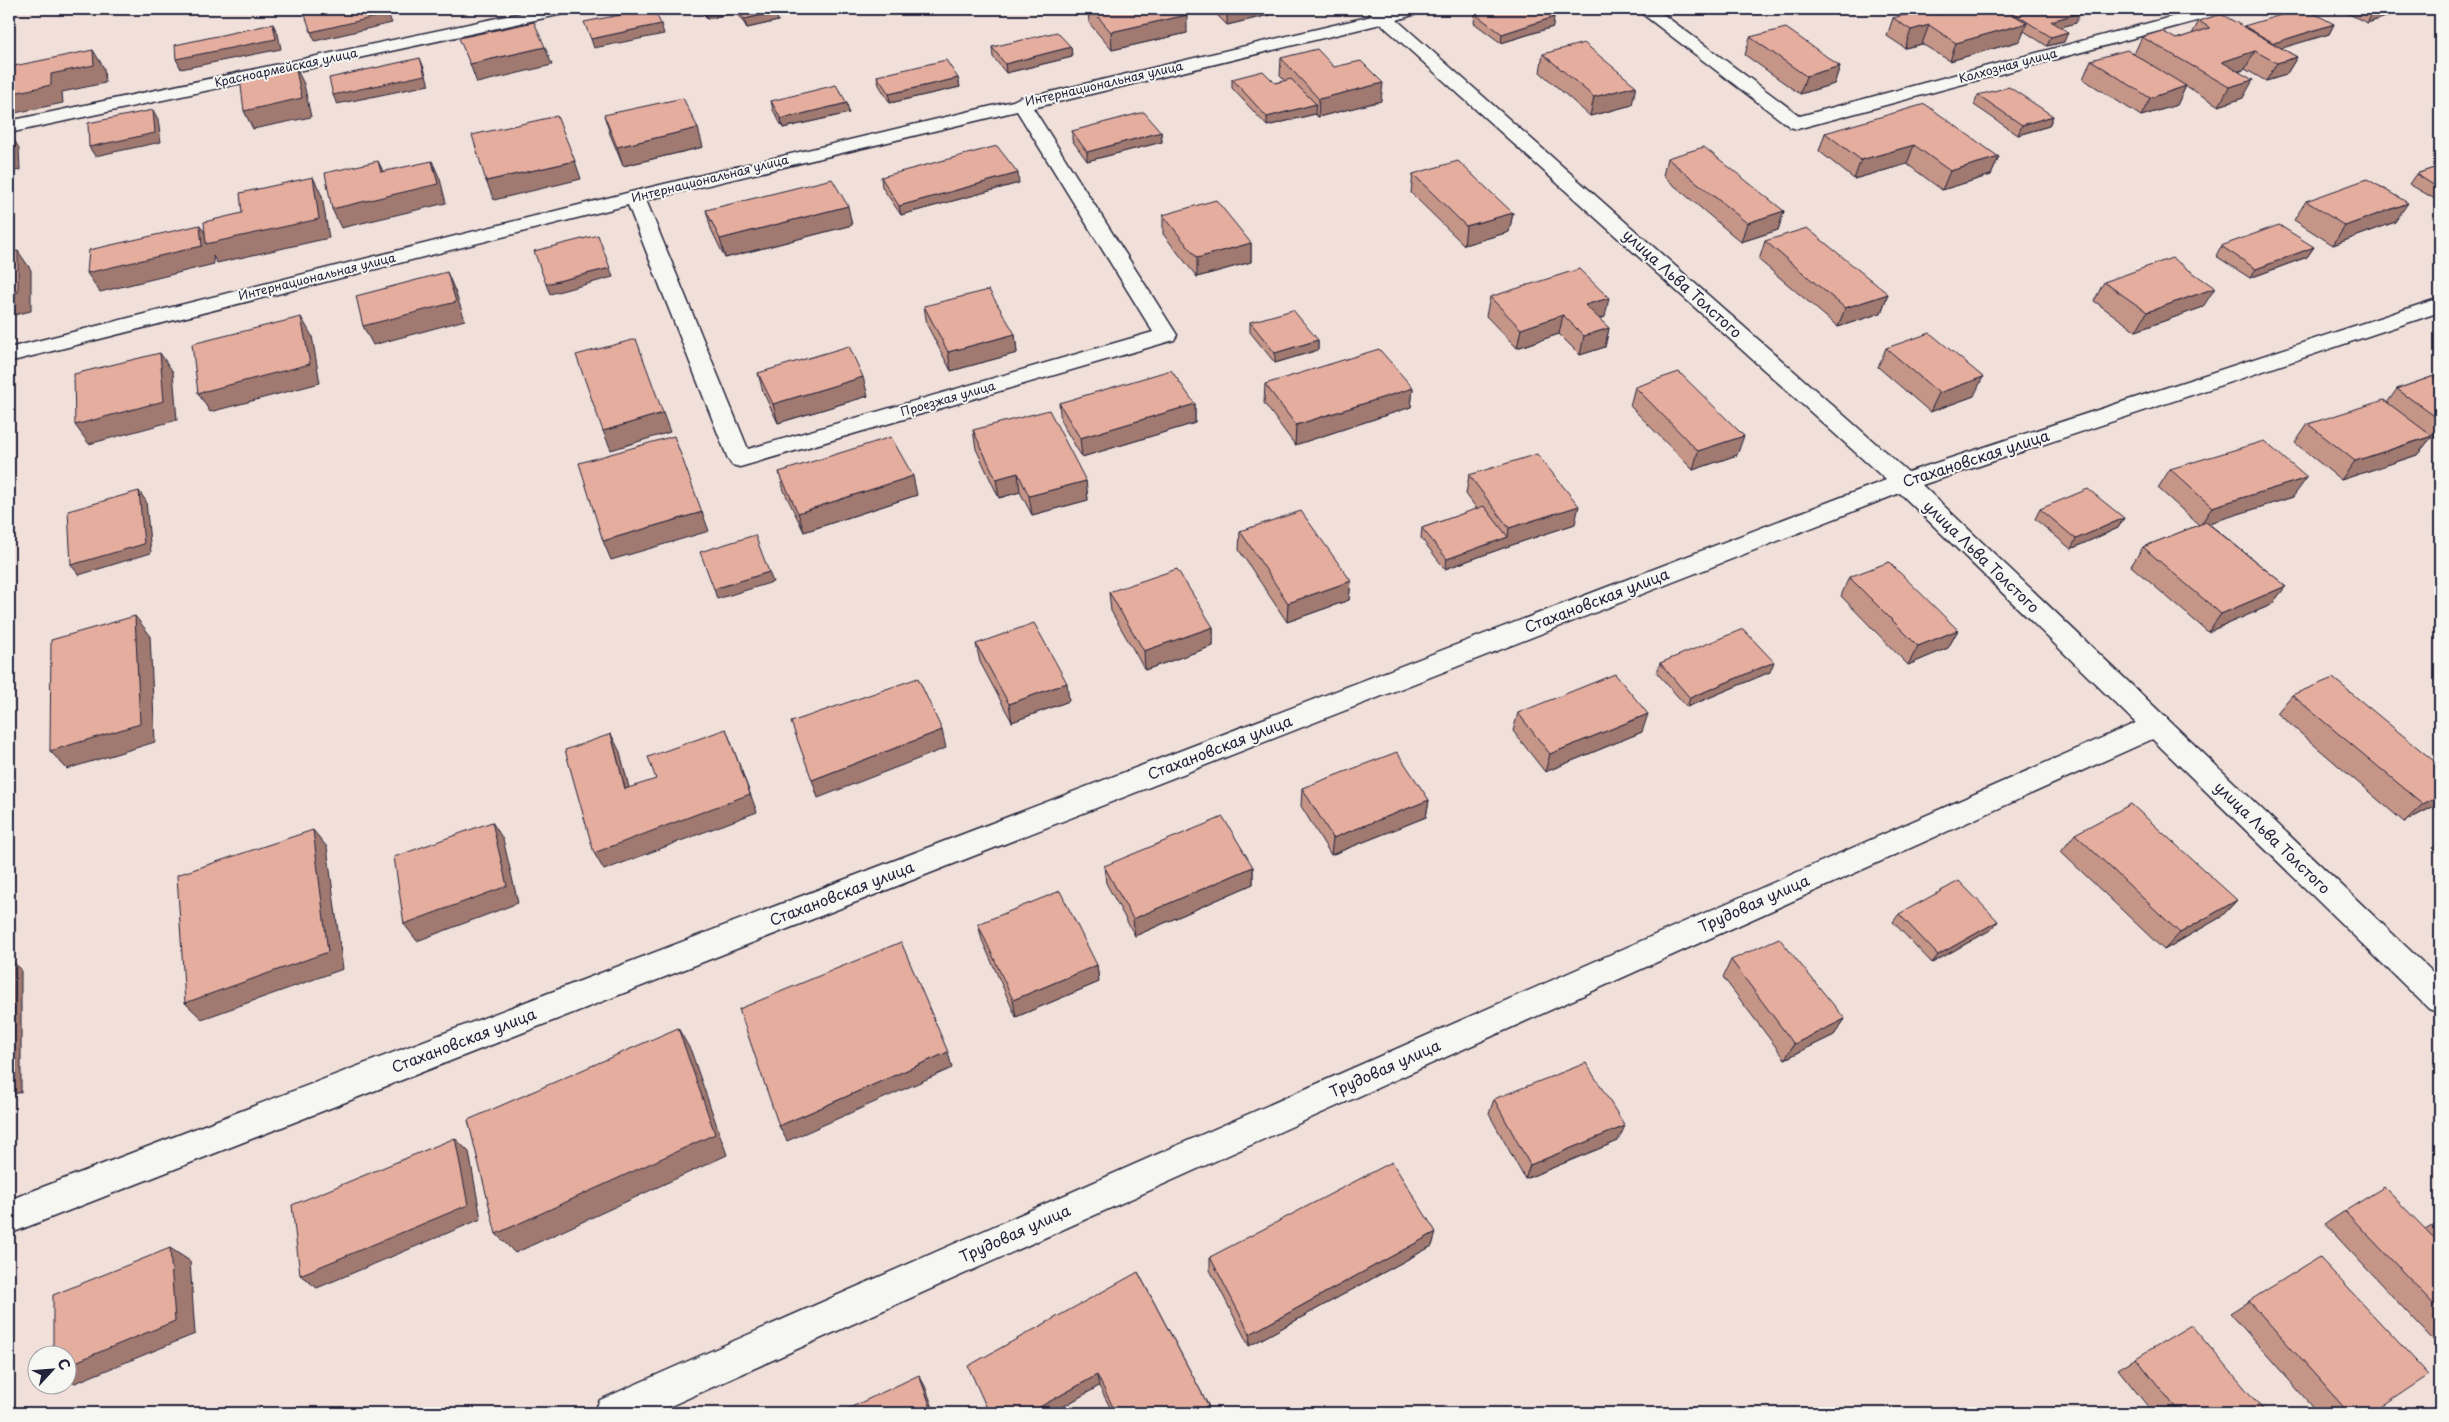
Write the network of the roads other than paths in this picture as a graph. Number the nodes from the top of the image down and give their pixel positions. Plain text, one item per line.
1 (562, 9) edge
2 (1413, 9) edge
3 (1645, 9) edge
4 (2220, 9) edge
5 (1380, 13) edge
6 (1021, 103) junction
7 (9, 127) edge
8 (635, 197) junction
9 (2440, 305) edge
10 (9, 355) edge
11 (1904, 482) junction
12 (2156, 725) junction
13 (2440, 999) edge
14 (9, 1217) edge
15 (613, 1413) edge

1 - 7 street, Красноармейская улица
2 - 5 street, Интернациональная улица
3 - 4 street, Колхозная улица
5 - 6 street, Интернациональная улица
5 - 11 street, улица Льва Толстого
6 - 8 street, Интернациональная улица
6 - 8 street, Проезжая улица
8 - 10 street, Интернациональная улица
9 - 11 street, Стахановская улица
11 - 12 street, улица Льва Толстого
11 - 14 street, Стахановская улица
12 - 13 street, улица Льва Толстого
12 - 15 street, Трудовая улица

